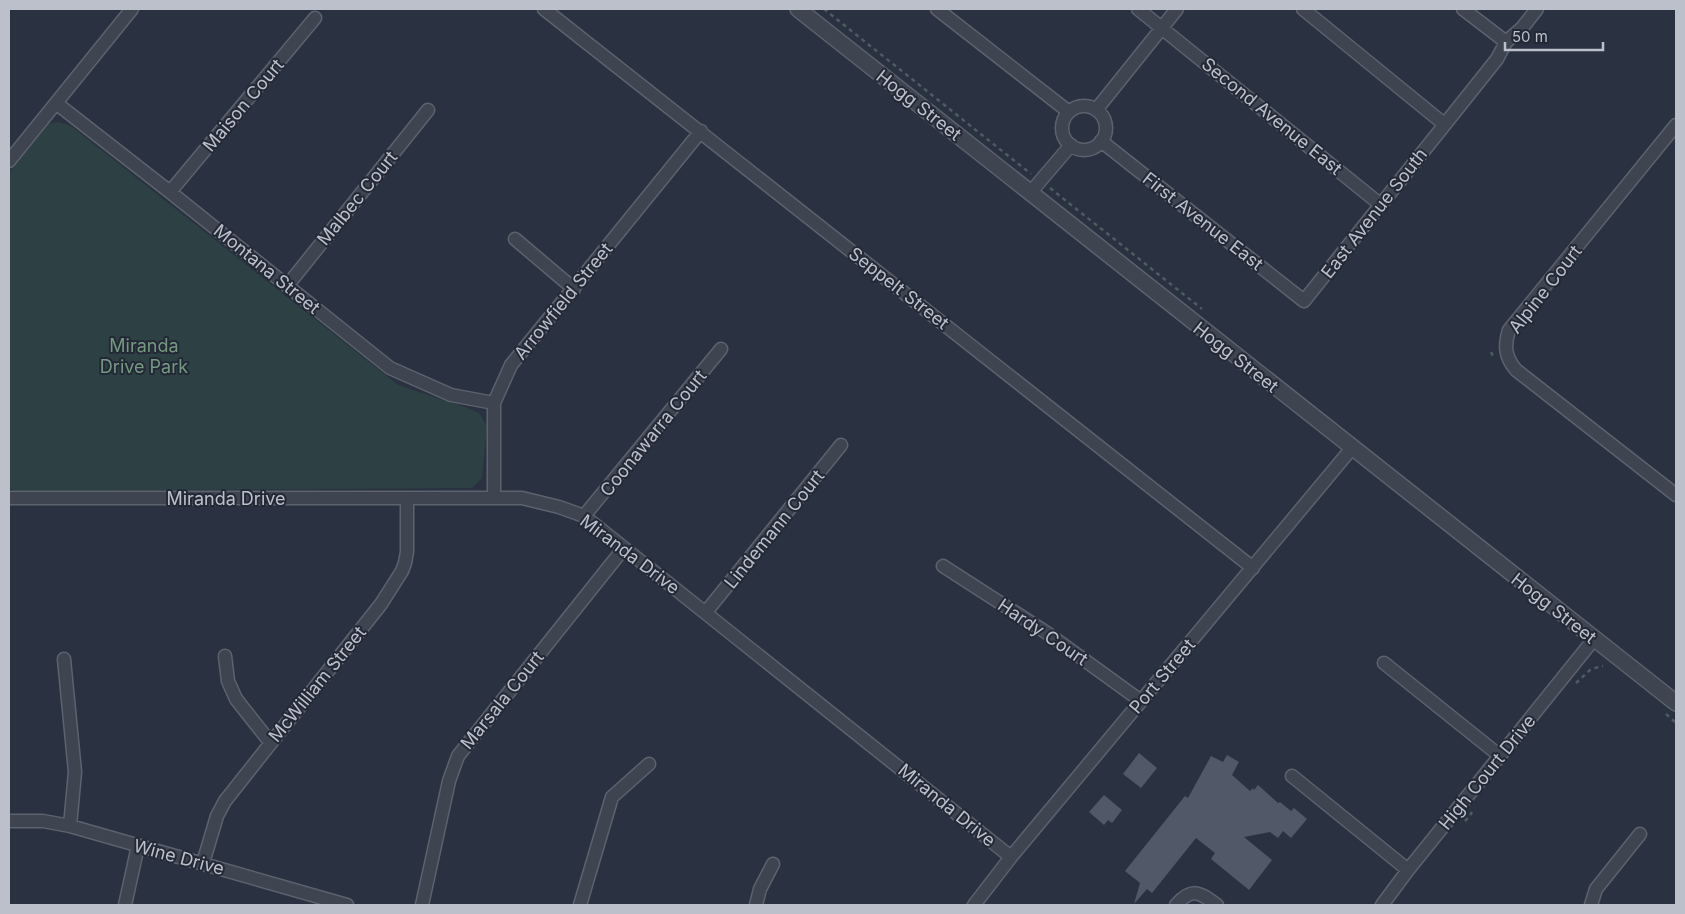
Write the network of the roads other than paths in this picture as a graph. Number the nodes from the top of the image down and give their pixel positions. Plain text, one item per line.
1 (132, 9) edge
2 (544, 9) edge
3 (798, 9) edge
4 (937, 9) edge
5 (1138, 9) edge
6 (1177, 9) edge
7 (1303, 9) edge
8 (1463, 9) edge
9 (1537, 9) edge
10 (315, 18) dead end
11 (1163, 28) junction
12 (1506, 42) junction
13 (56, 103) junction
14 (428, 110) dead end
15 (1096, 110) junction
16 (1069, 112) junction
17 (1444, 124) junction
18 (1676, 124) edge
19 (701, 131) junction
20 (1102, 141) junction
21 (1071, 145) junction
22 (9, 161) edge
23 (170, 192) junction
24 (1030, 193) junction
25 (1381, 205) junction
26 (516, 239) dead end
27 (287, 286) junction
28 (574, 289) junction
29 (1304, 301) joint
30 (721, 349) dead end
31 (494, 403) junction
32 (841, 446) dead end
33 (1352, 448) junction
34 (1676, 495) edge
35 (494, 497) junction
36 (9, 498) edge
37 (407, 499) junction
38 (584, 516) junction
39 (624, 548) junction
40 (942, 566) dead end
41 (1253, 568) junction
42 (706, 612) junction
43 (1594, 639) junction
44 (225, 656) dead end
45 (64, 660) dead end
46 (1384, 663) dead end
47 (1141, 701) junction
48 (1676, 703) edge
49 (270, 742) junction
50 (1500, 756) junction
51 (649, 764) dead end
52 (1292, 776) dead end
53 (9, 821) edge
54 (70, 826) junction
55 (1640, 834) dead end
56 (138, 846) junction
57 (1011, 857) junction
58 (203, 863) junction
59 (773, 864) dead end
60 (1408, 870) junction
61 (339, 904) edge
62 (125, 905) edge
63 (422, 905) edge
64 (580, 905) edge
65 (756, 905) edge
66 (974, 905) edge
67 (1176, 905) edge
68 (1217, 905) edge
69 (1382, 905) edge
70 (1591, 905) edge

1 - 13 street
2 - 19 street, Seppelt Street
3 - 24 street, Hogg Street
4 - 16 street
5 - 11 street, Second Avenue East
6 - 11 street
7 - 17 street
8 - 12 street
9 - 12 street, East Avenue South
10 - 23 street, Maison Court
11 - 15 street
11 - 25 street, Second Avenue East
12 - 17 street, East Avenue South
13 - 22 street
13 - 23 street, Montana Street
14 - 27 street, Malbec Court
15 - 16 street
15 - 20 street
16 - 21 street
17 - 25 street, East Avenue South
18 - 34 street, Alpine Court
19 - 28 street, Arrowfield Street
19 - 41 street, Seppelt Street
20 - 21 street
20 - 29 street, First Avenue East
21 - 24 street
23 - 27 street, Montana Street
24 - 33 street, Hogg Street
25 - 29 street, East Avenue South
26 - 28 street
27 - 31 street, Montana Street
28 - 31 street, Arrowfield Street
30 - 38 street, Coonawarra Court
31 - 35 street, Arrowfield Street
32 - 42 street, Lindemann Court
33 - 41 street, Port Street
33 - 43 street, Hogg Street
35 - 37 street, Miranda Drive
35 - 38 street, Miranda Drive
36 - 37 street, Miranda Drive
37 - 49 street, McWilliam Street
38 - 39 street, Miranda Drive
39 - 42 street, Miranda Drive
39 - 63 street, Marsala Court
40 - 47 street, Hardy Court
41 - 47 street, Port Street
42 - 57 street, Miranda Drive
43 - 48 street, Hogg Street
43 - 50 street, High Court Drive
44 - 49 street
45 - 54 street
46 - 50 street
47 - 57 street, Port Street
49 - 58 street, McWilliam Street
50 - 60 street, High Court Drive
51 - 64 street
52 - 60 street
53 - 54 street, Wine Drive
54 - 56 street, Wine Drive
55 - 70 street
56 - 58 street, Wine Drive
56 - 62 street
57 - 66 street, Port Street
58 - 61 street, Wine Drive
59 - 65 street
60 - 69 street, High Court Drive
67 - 68 street

